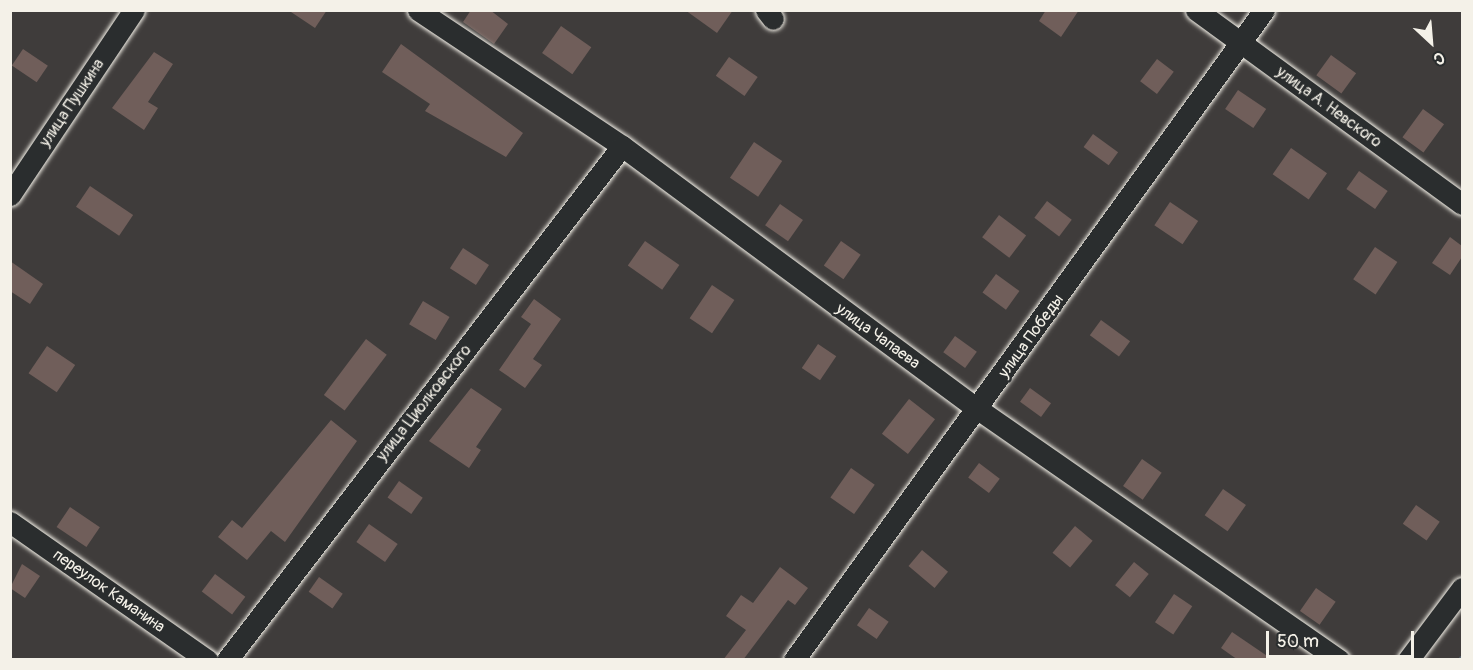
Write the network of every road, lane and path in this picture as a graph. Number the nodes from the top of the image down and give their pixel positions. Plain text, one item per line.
1 (134, 10) edge
2 (418, 10) edge
3 (1196, 10) edge
4 (1264, 10) edge
5 (1241, 43) junction
6 (622, 146) junction
7 (10, 195) edge
8 (1462, 204) edge
9 (978, 409) junction
10 (10, 522) edge
11 (1462, 588) edge
12 (207, 660) edge
13 (227, 660) edge
14 (794, 660) edge
15 (1339, 660) edge
16 (1408, 660) edge

1 - 7 street, улица Пушкина
2 - 6 street, улица Чапаева
3 - 5 street, улица А. Невского
4 - 5 street, улица Победы
5 - 8 street, улица А. Невского
5 - 9 street, улица Победы
6 - 9 street, улица Чапаева
6 - 13 street, улица Циолковского
9 - 14 street, улица Победы
9 - 15 street, улица Чапаева
10 - 12 street, переулок Каманина
11 - 16 street

